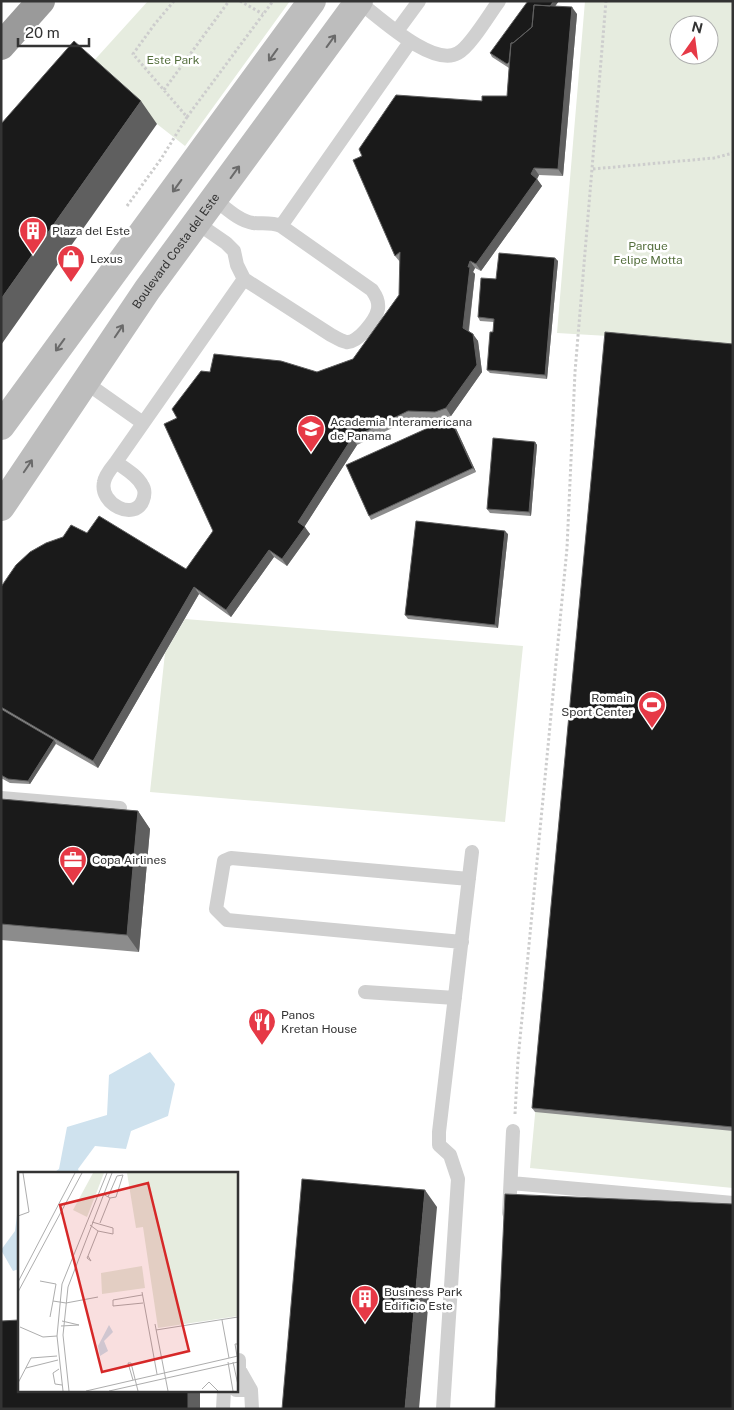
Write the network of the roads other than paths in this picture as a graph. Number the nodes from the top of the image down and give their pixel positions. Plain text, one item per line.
1 (42, 1) edge
2 (312, 1) edge
3 (419, 1) edge
4 (499, 1) edge
5 (359, 2) edge
6 (397, 31) junction
7 (410, 42) junction
8 (1, 46) edge
9 (220, 126) junction
10 (252, 149) junction
11 (214, 200) junction
12 (197, 223) junction
13 (281, 226) junction
14 (244, 279) junction
15 (85, 382) junction
16 (143, 423) junction
17 (1, 426) edge
18 (116, 462) dead end
19 (1, 507) edge
20 (1, 798) edge
21 (120, 808) edge
22 (472, 852) dead end
23 (469, 879) junction
24 (462, 942) junction
25 (365, 992) dead end
26 (455, 998) junction
27 (513, 1131) road end
28 (511, 1184) junction
29 (733, 1203) edge
30 (509, 1223) edge
31 (239, 1360) dead end
32 (238, 1390) edge
33 (251, 1390) junction
34 (224, 1392) edge
35 (223, 1409) edge
36 (252, 1409) edge
37 (443, 1409) edge

1 - 8 highway
2 -> 9 street
3 - 6 lane
4 - 7 lane
5 - 6 lane
10 -> 5 street, Boulevard Costa del Este
6 - 7 lane
7 - 13 lane
9 - 10 street
9 -> 17 street
11 -> 10 street, Boulevard Costa del Este
11 - 12 street, Boulevard Costa del Este
11 - 13 lane
12 - 14 lane
15 -> 12 street, Boulevard Costa del Este
13 - 14 lane
14 - 16 lane
15 - 16 lane
19 -> 15 street, Boulevard Costa del Este
16 - 18 lane
20 - 21 lane
22 - 23 lane
23 - 24 lane
23 - 24 lane
24 - 26 lane
25 - 26 lane
26 - 37 lane
27 - 28 lane
28 - 29 lane
28 - 30 lane
31 - 33 lane
32 - 33 lane
33 - 36 lane
34 - 35 lane

